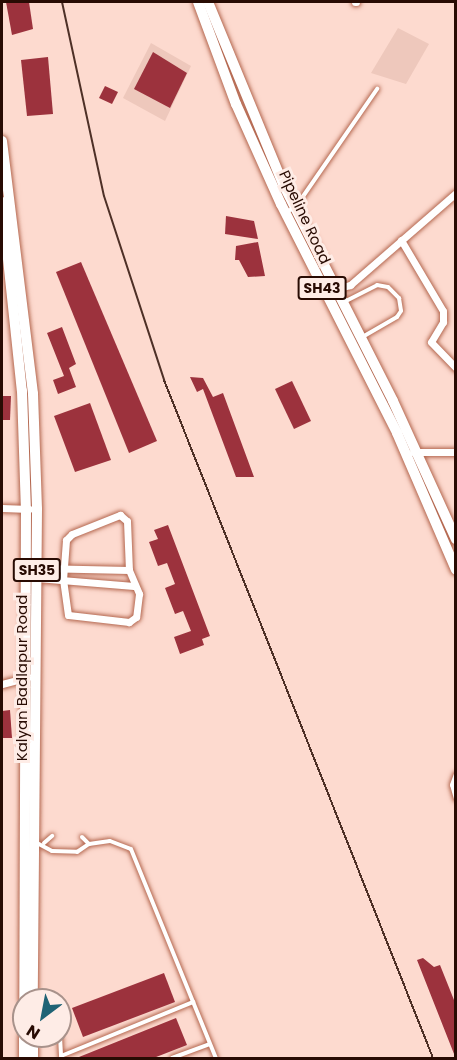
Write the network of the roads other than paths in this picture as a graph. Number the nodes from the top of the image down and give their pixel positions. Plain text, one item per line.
1 (198, 2) edge
2 (208, 2) edge
3 (377, 89) dead end
4 (2, 141) edge
5 (456, 193) edge
6 (2, 202) edge
7 (290, 210) junction
8 (401, 240) junction
9 (329, 291) junction
10 (341, 304) junction
11 (355, 341) junction
12 (456, 368) edge
13 (411, 452) junction
14 (456, 452) edge
15 (2, 508) edge
16 (32, 509) junction
17 (456, 539) edge
18 (455, 567) edge
19 (63, 569) junction
20 (129, 570) junction
21 (37, 573) junction
22 (63, 580) junction
23 (134, 586) junction
24 (32, 676) junction
25 (2, 684) edge
26 (456, 774) edge
27 (456, 799) edge
28 (52, 836) dead end
29 (82, 837) dead end
30 (34, 838) junction
31 (89, 844) junction
32 (25, 988) edge
33 (33, 988) edge
34 (194, 1002) junction
35 (210, 1044) junction
36 (61, 1057) edge
37 (172, 1059) edge
38 (216, 1059) edge

1 - 7 main road, Pipeline Road / SH43
2 - 7 main road, Pipeline Road / SH43
3 - 7 lane
4 - 16 main road, Kalyan Badlapur Road / SH35
5 - 8 street
6 - 16 main road, Kalyan Badlapur Road / SH35
7 - 9 main road, Pipeline Road / SH43
8 - 9 street
8 - 12 street
9 - 10 main road, Pipeline Road / SH43
9 - 11 main road, Pipeline Road / SH43
10 - 11 main road, Pipeline Road / SH43
10 - 11 lane
11 - 13 main road, Pipeline Road / SH43
13 - 14 street
13 - 17 main road, Pipeline Road / SH43
13 - 18 main road, Pipeline Road / SH43
15 - 16 street
16 - 21 main road, Kalyan Badlapur Road / SH35
16 - 24 main road, Kalyan Badlapur Road / SH35
19 - 20 street
19 - 20 street
19 - 21 street
19 - 22 street
20 - 23 street
21 - 22 street
21 - 24 main road, Kalyan Badlapur Road / SH35
22 - 23 street
22 - 23 street
24 - 25 street
24 - 30 main road, Kalyan Badlapur Road / SH35
26 - 27 lane
28 - 30 lane
29 - 31 lane
30 - 31 lane
30 - 32 main road, Kalyan Badlapur Road / SH35
30 - 33 main road, Kalyan Badlapur Road / SH35
31 - 34 lane
34 - 35 lane
34 - 36 lane
35 - 37 lane
35 - 38 lane

